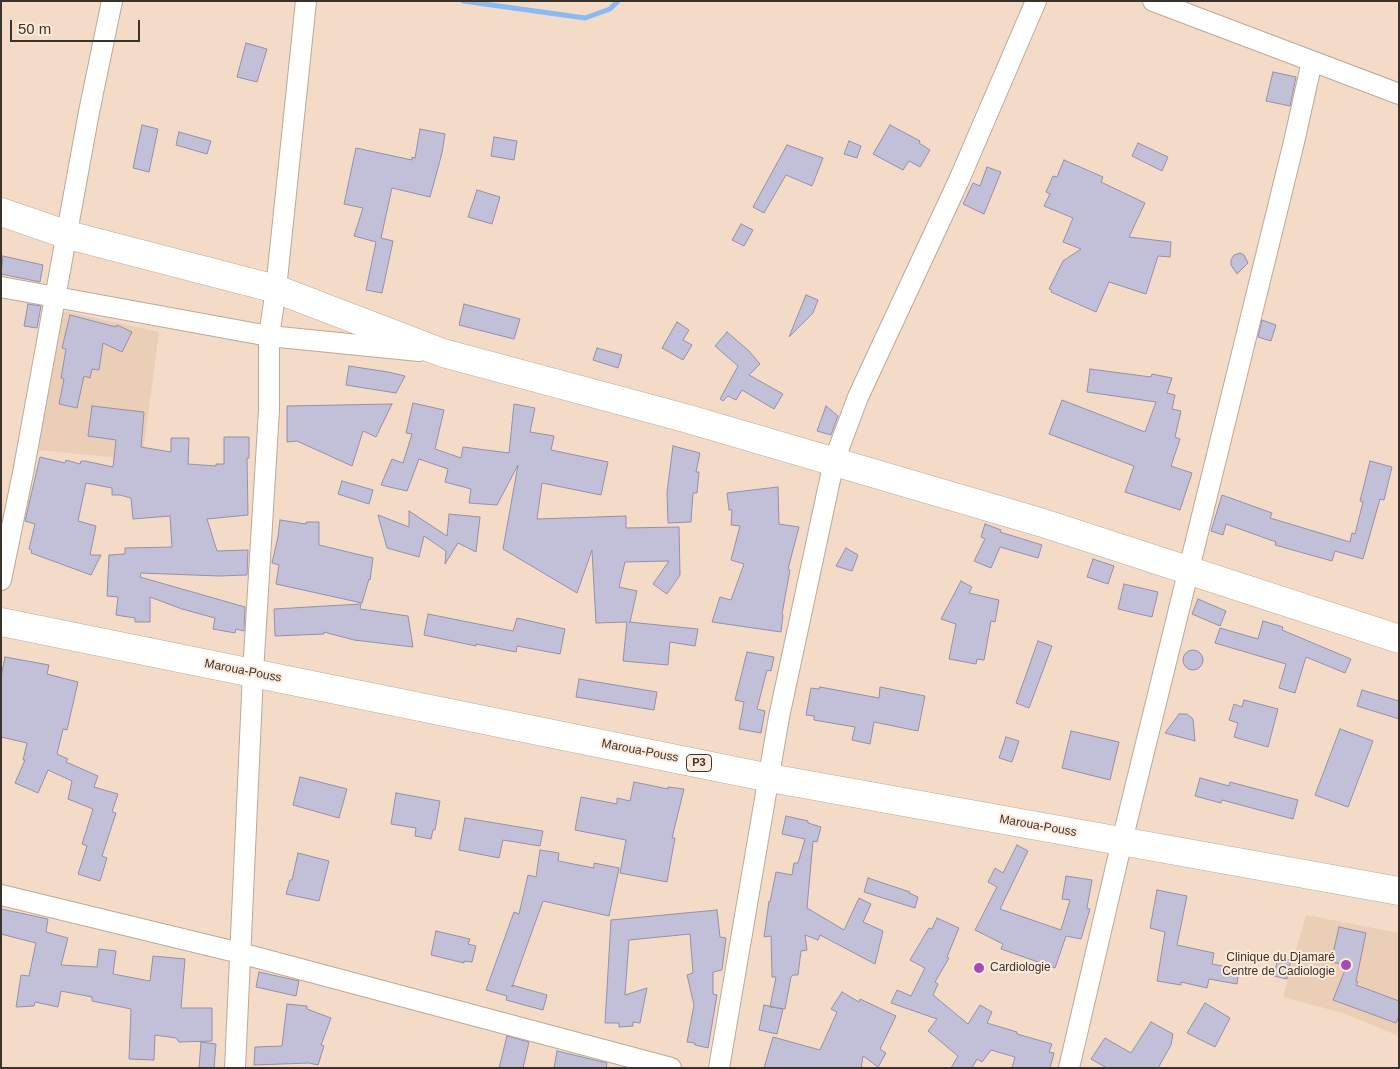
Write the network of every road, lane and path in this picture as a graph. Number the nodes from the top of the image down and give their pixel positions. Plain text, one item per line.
1 (112, 1) edge
2 (306, 1) edge
3 (1036, 1) edge
4 (1153, 1) edge
5 (1312, 61) junction
6 (1399, 94) edge
7 (1, 212) edge
8 (68, 235) junction
9 (1, 287) edge
10 (276, 289) junction
11 (56, 296) junction
12 (269, 336) junction
13 (443, 353) junction
14 (834, 461) junction
15 (1189, 571) junction
16 (1, 580) edge
17 (1, 622) edge
18 (1399, 639) edge
19 (253, 673) junction
20 (770, 778) junction
21 (1122, 841) junction
22 (1399, 891) edge
23 (1, 895) edge
24 (240, 953) junction
25 (235, 1068) edge
26 (671, 1068) edge
27 (718, 1068) edge
28 (1069, 1068) edge

1 - 8 street
2 - 10 street
3 - 14 street
4 - 5 street
5 - 6 street
5 - 15 street
7 - 8 main road
8 - 10 main road
8 - 11 street
9 - 11 street
10 - 12 street
10 - 13 main road
11 - 12 street
11 - 16 street
12 - 13 street
12 - 19 street
13 - 14 main road
14 - 15 main road
14 - 20 street
15 - 18 main road
15 - 21 street
17 - 19 main road, Maroua-Pouss / P3
19 - 20 main road, Maroua-Pouss / P3
19 - 24 street
20 - 21 main road, Maroua-Pouss / P3
20 - 27 street
21 - 22 main road, Maroua-Pouss / P3
21 - 28 street
23 - 24 street
24 - 25 street
24 - 26 street

